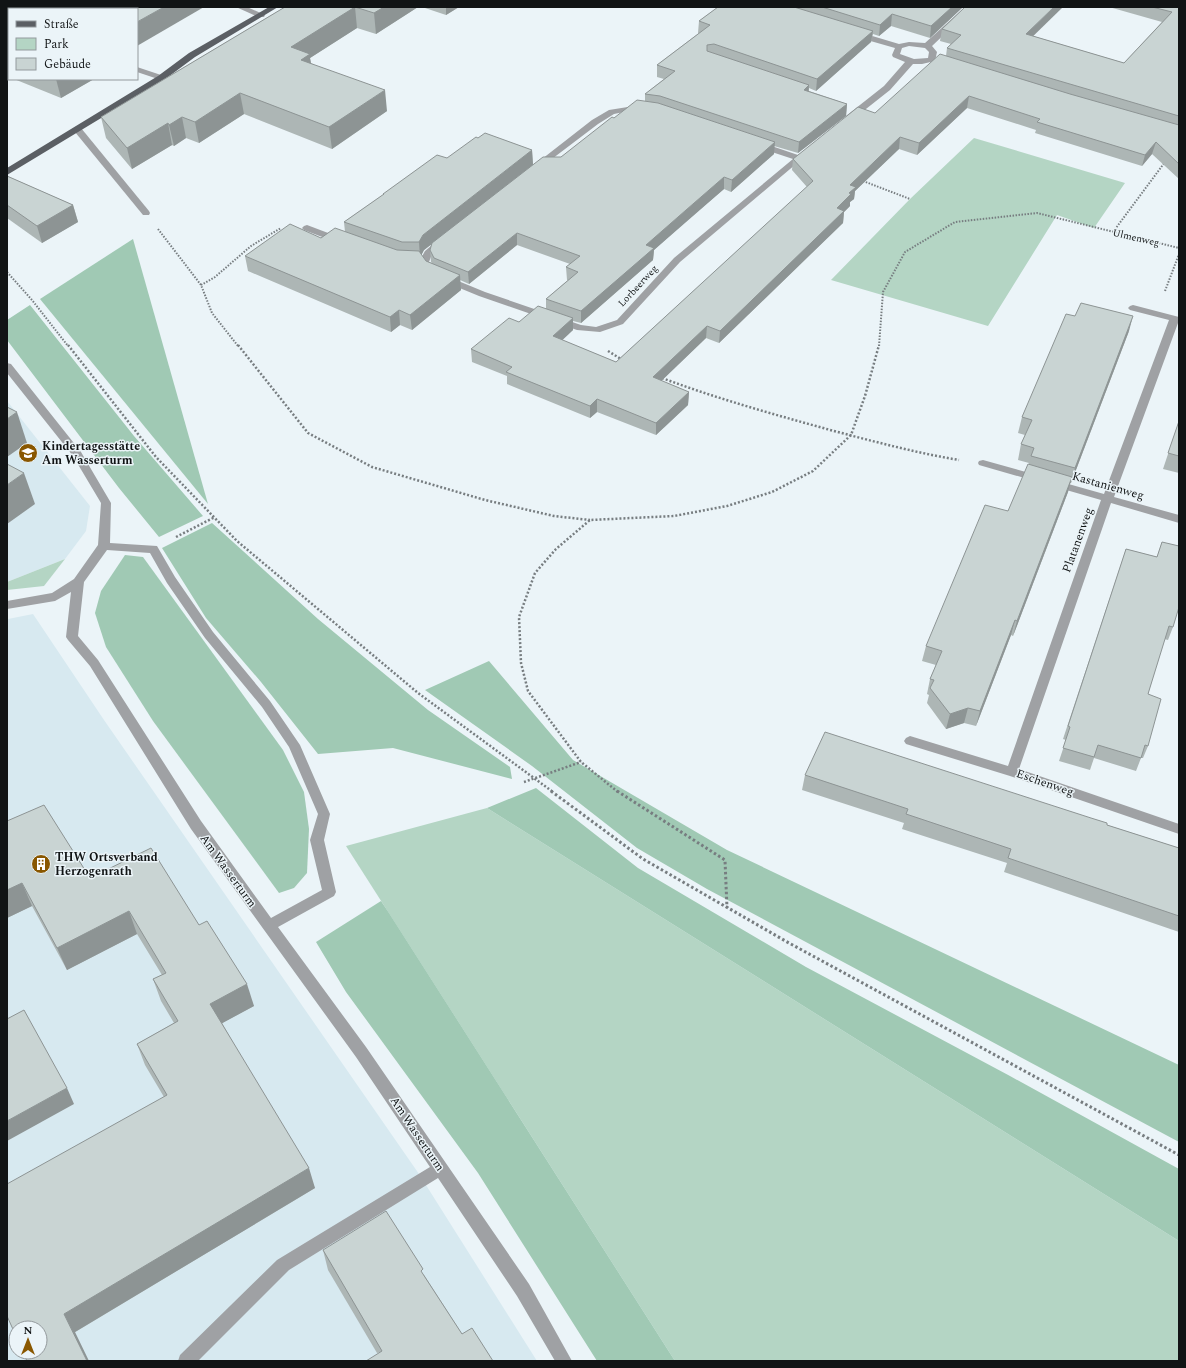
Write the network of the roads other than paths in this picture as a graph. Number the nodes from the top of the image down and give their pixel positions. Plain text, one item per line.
1 (240, 7) edge
2 (274, 7) edge
3 (969, 7) edge
4 (260, 15) junction
5 (847, 31) edge
6 (927, 46) junction
7 (899, 47) junction
8 (910, 62) junction
9 (138, 69) edge
10 (161, 78) junction
11 (646, 110) edge
12 (842, 124) edge
13 (78, 130) junction
14 (749, 141) edge
15 (811, 148) edge
16 (799, 158) junction
17 (7, 172) edge
18 (529, 172) edge
19 (146, 213) road end
20 (307, 228) road end
21 (446, 238) edge
22 (347, 243) edge
23 (1133, 308) dead end
24 (1177, 319) edge
25 (7, 366) edge
26 (983, 463) road end
27 (1107, 499) junction
28 (1179, 520) edge
29 (104, 546) junction
30 (78, 582) junction
31 (7, 605) edge
32 (910, 741) dead end
33 (1012, 772) junction
34 (1179, 829) edge
35 (268, 926) junction
36 (440, 1169) junction
37 (186, 1361) edge
38 (564, 1361) edge

1 - 4 street
2 - 4 main road
3 - 6 street
4 - 10 main road
5 - 7 street
6 - 7 street
6 - 8 street
7 - 8 street
8 - 12 street
9 - 10 street
10 - 13 main road
11 - 18 street
13 - 17 main road
13 - 19 street
14 - 16 street
15 - 16 street, Lorbeerweg
16 - 21 street, Lorbeerweg
20 - 22 street
23 - 24 street
24 - 27 street, Platanenweg
25 - 29 street
26 - 27 street, Kastanienweg
27 - 28 street, Kastanienweg
27 - 33 street, Platanenweg
29 - 30 street, Am Wasserturm
29 - 35 street
30 - 31 street
30 - 35 street, Am Wasserturm
32 - 33 street, Eschenweg
33 - 34 street, Eschenweg
35 - 36 street, Am Wasserturm
36 - 37 street
36 - 38 street, Am Wasserturm

